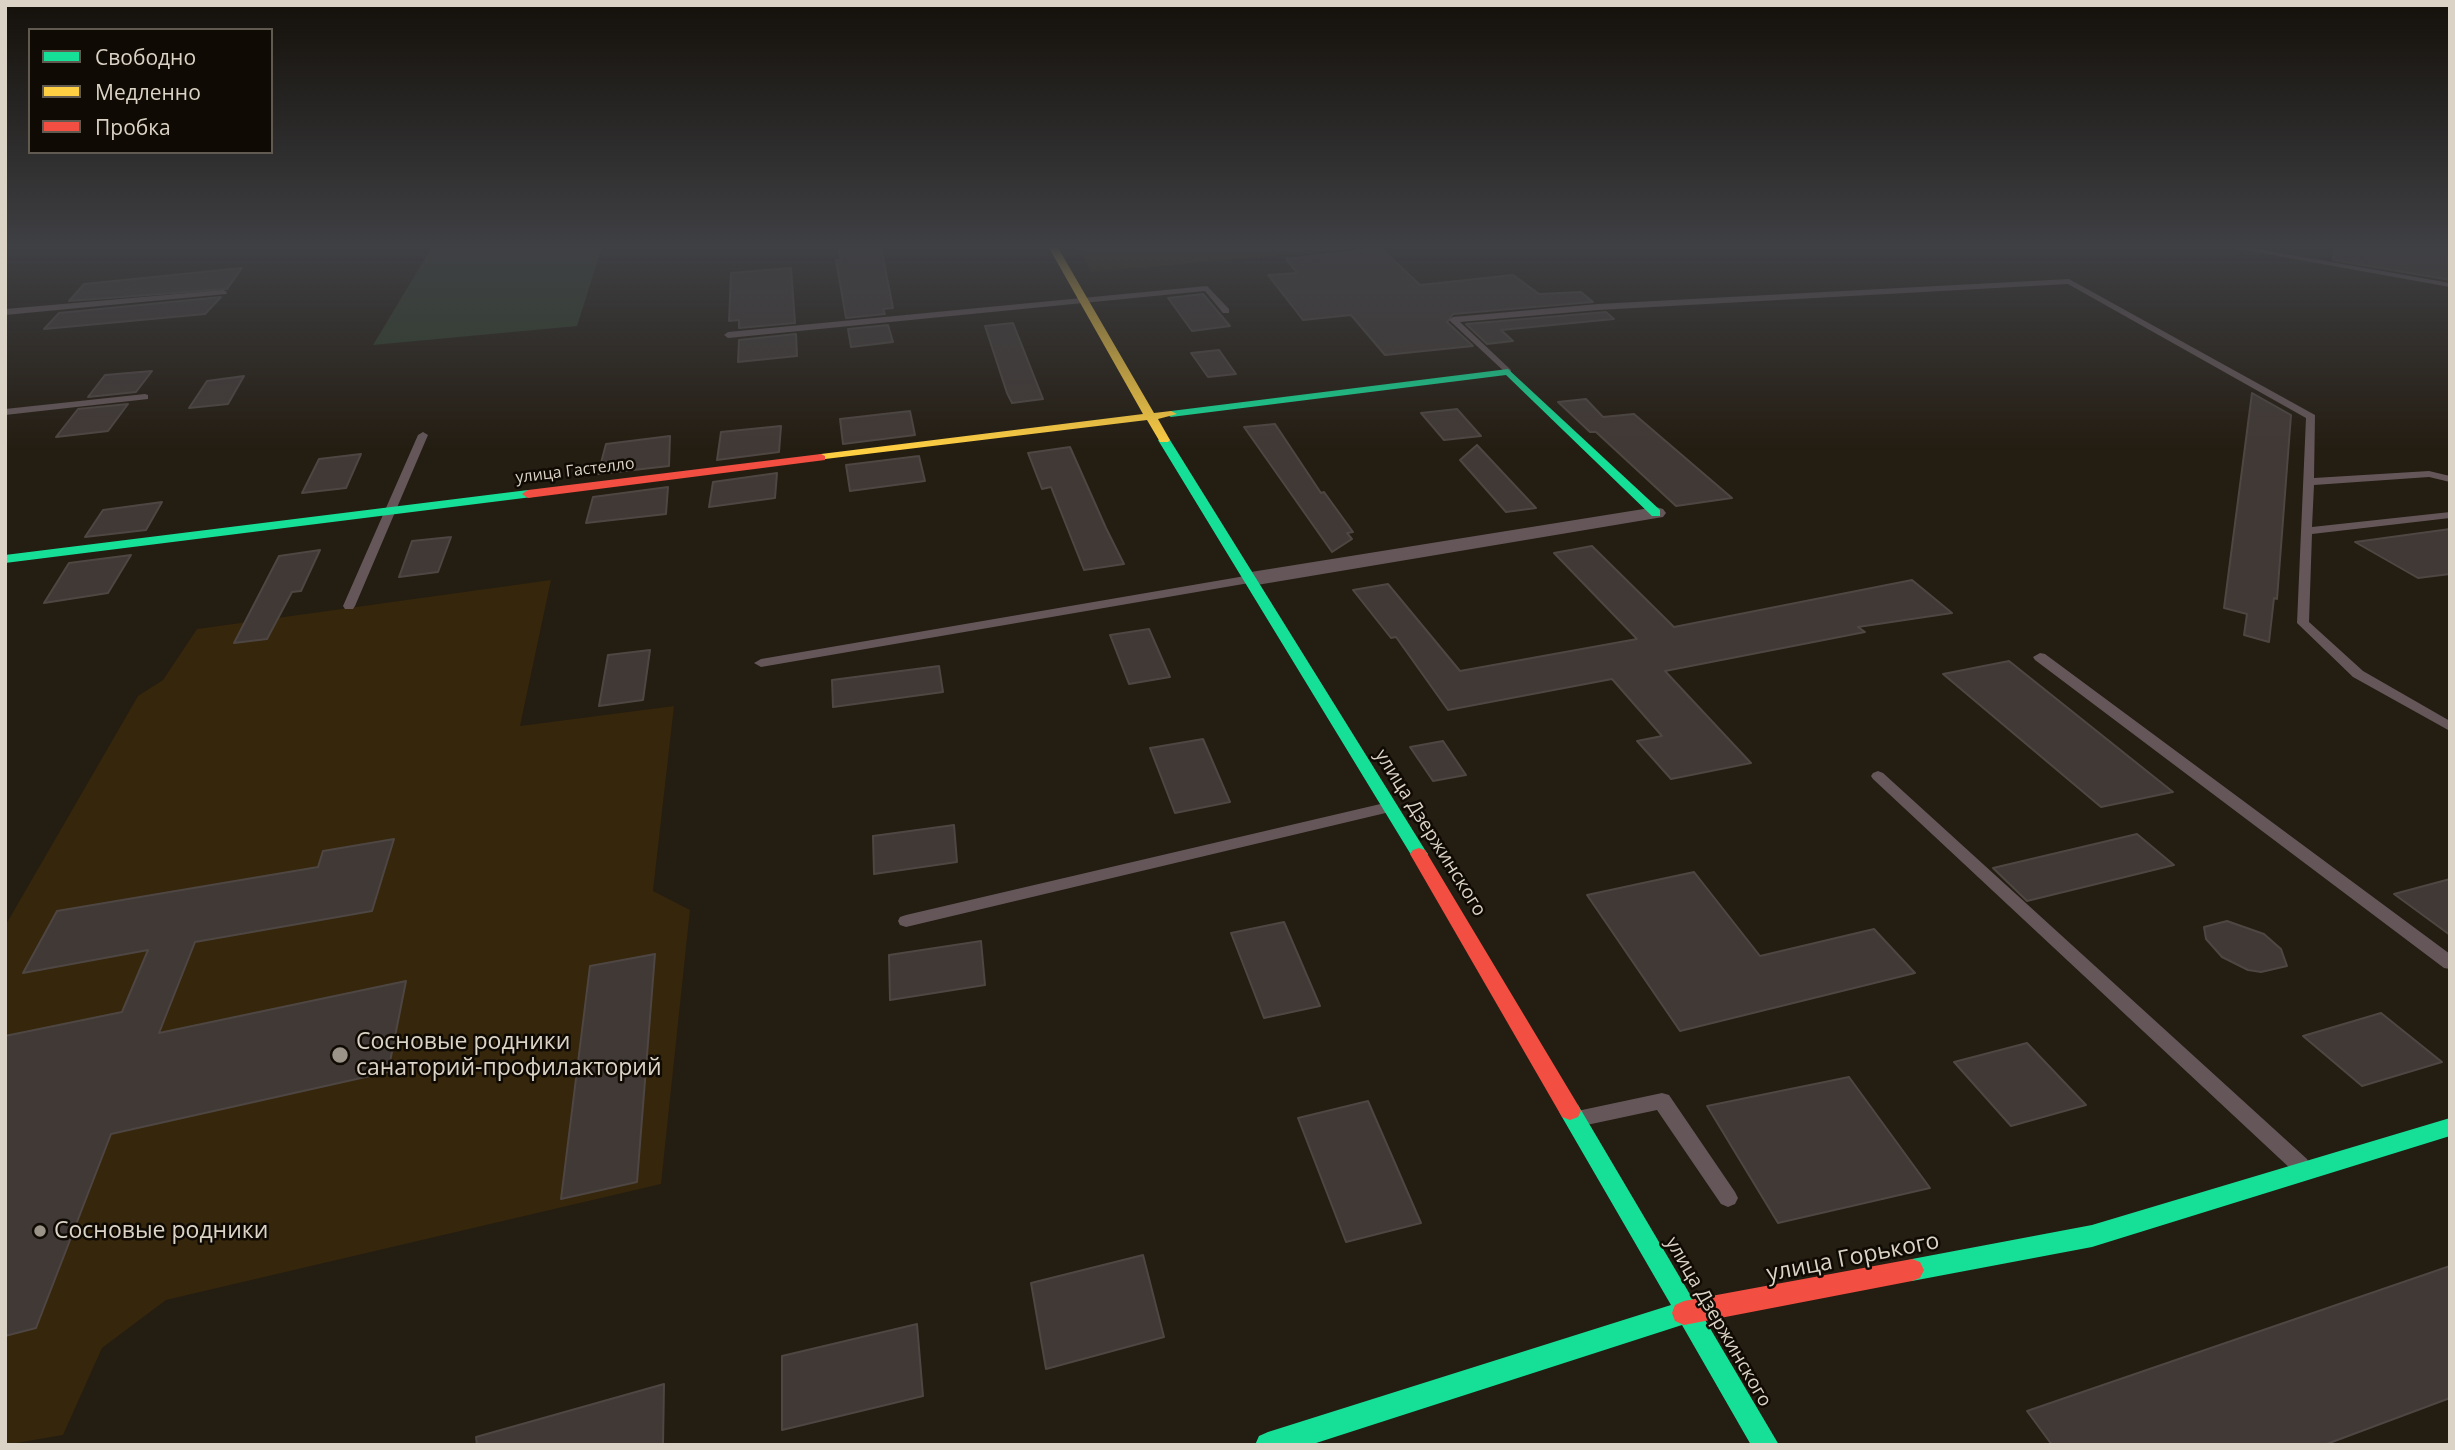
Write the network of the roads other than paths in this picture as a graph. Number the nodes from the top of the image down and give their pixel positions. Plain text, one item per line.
1 (943, 314) edge
2 (1089, 314) edge
3 (1524, 314) edge
4 (2127, 314) edge
5 (728, 335) dead end
6 (1508, 372) junction
7 (145, 397) dead end
8 (5, 411) edge
9 (1149, 415) junction
10 (423, 435) dead end
11 (2450, 479) edge
12 (2308, 482) junction
13 (391, 512) junction
14 (1656, 513) joint
15 (2450, 515) edge
16 (2306, 531) junction
17 (5, 559) edge
18 (1251, 579) junction
19 (349, 606) dead end
20 (2040, 657) dead end
21 (761, 663) dead end
22 (2450, 727) edge
23 (1878, 776) dead end
24 (1389, 807) junction
25 (906, 921) dead end
26 (2450, 963) edge
27 (1578, 1119) junction
28 (2450, 1128) edge
29 (2307, 1171) junction
30 (1728, 1198) dead end
31 (1687, 1312) junction
32 (1268, 1445) edge
33 (1766, 1445) edge

1 - 5 lane
2 - 9 street, улица Дзержинского
3 - 6 lane
4 - 12 lane
6 - 9 street, улица Гастелло
6 - 14 street
7 - 8 lane
9 - 13 street, улица Гастелло
9 - 18 street, улица Дзержинского
10 - 13 lane
11 - 12 lane
12 - 16 lane
13 - 17 street, улица Гастелло
13 - 19 lane
14 - 18 street
15 - 16 lane
16 - 22 lane
18 - 21 lane
18 - 24 street, улица Дзержинского
20 - 26 lane
23 - 29 lane
24 - 25 lane
24 - 27 street, улица Дзержинского
27 - 30 lane
27 - 31 street, улица Дзержинского
28 - 29 street, улица Горького
29 - 31 street, улица Горького
31 - 32 street, улица Горького
31 - 33 street, улица Дзержинского

